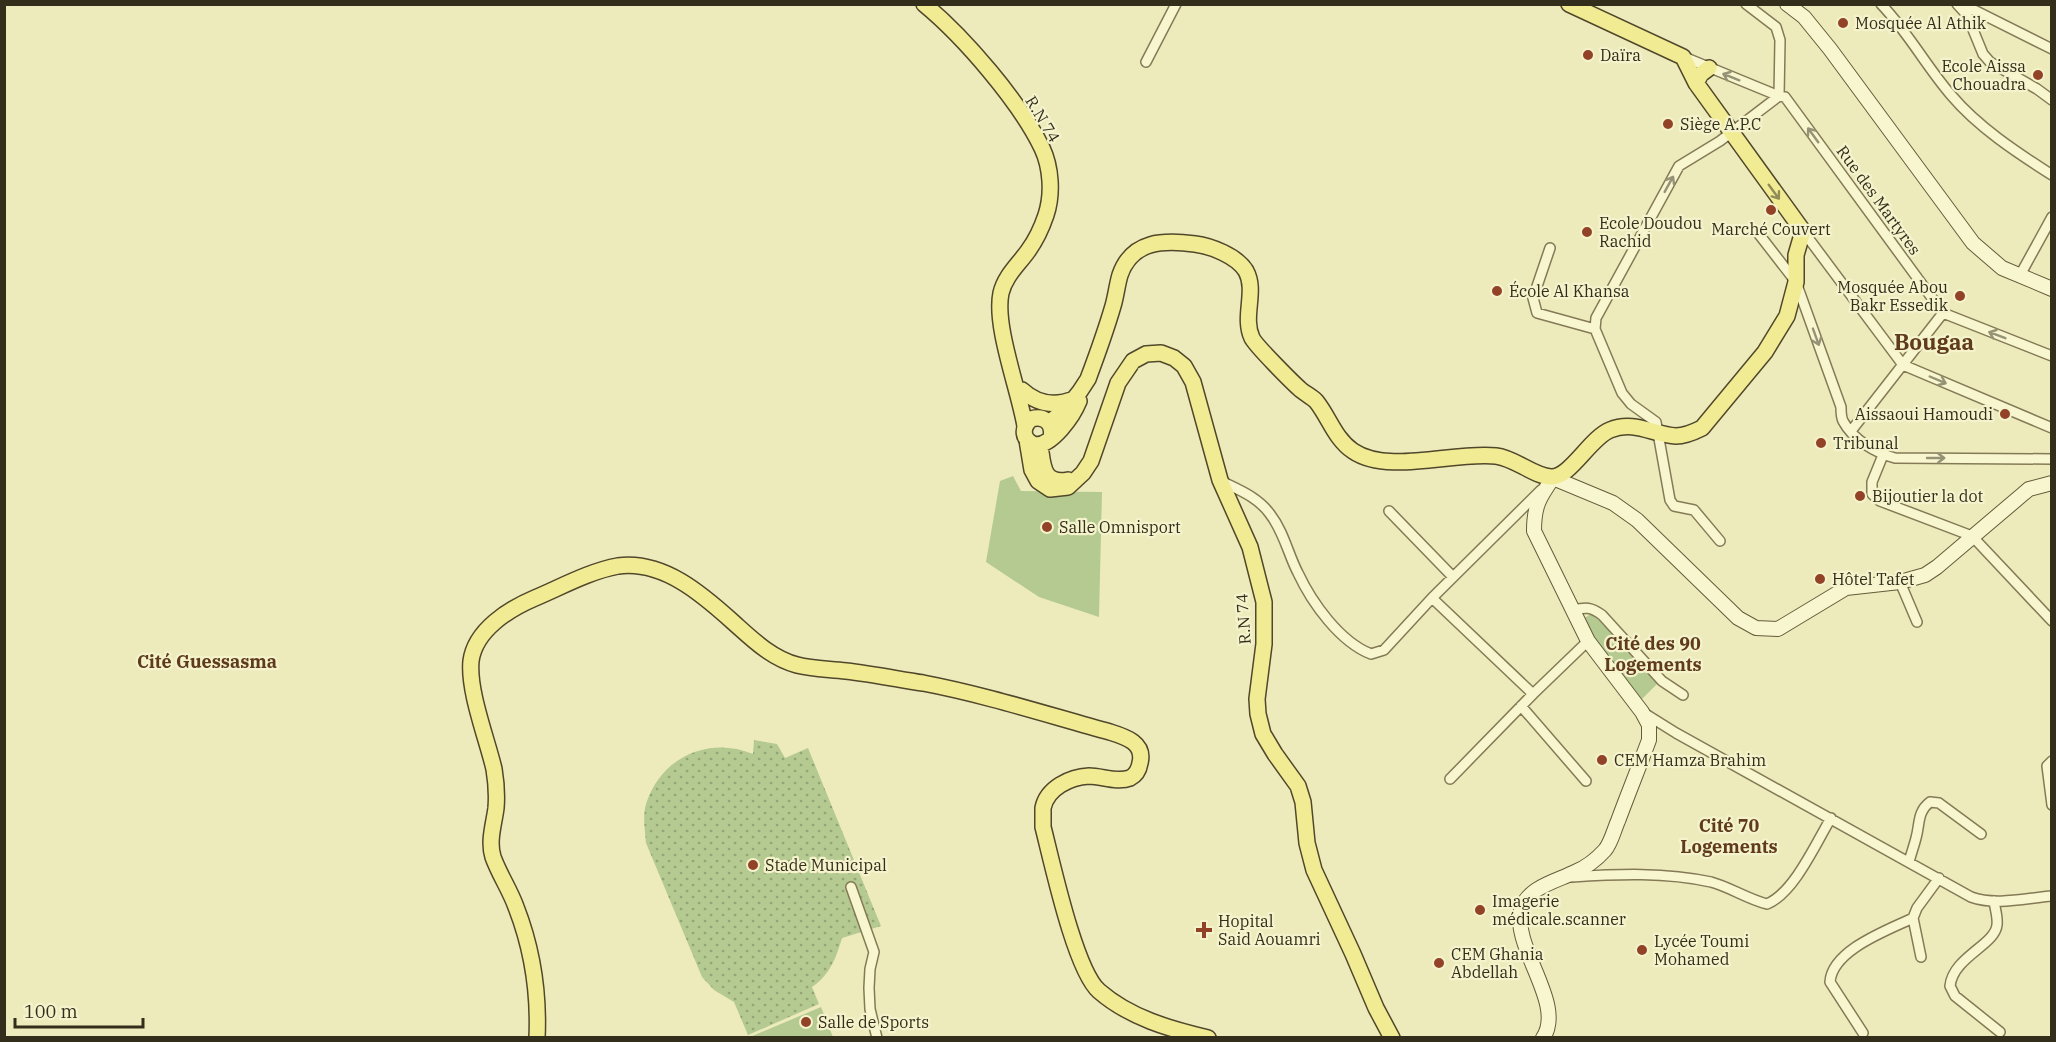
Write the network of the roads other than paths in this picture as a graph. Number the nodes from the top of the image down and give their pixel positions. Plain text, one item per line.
1 (924, 4) edge
2 (1176, 4) edge
3 (1569, 4) edge
4 (1746, 4) edge
5 (1787, 4) edge
6 (1881, 4) edge
7 (1957, 4) edge
8 (1962, 4) edge
9 (2052, 49) edge
10 (1683, 57) junction
11 (1146, 62) dead end
12 (1708, 68) junction
13 (1696, 83) junction
14 (1782, 97) junction
15 (2052, 100) edge
16 (1731, 133) junction
17 (2052, 175) edge
18 (2052, 217) edge
19 (1803, 231) junction
20 (2052, 232) edge
21 (1758, 233) dead end
22 (2039, 242) junction
23 (1551, 248) dead end
24 (2019, 277) junction
25 (1796, 282) junction
26 (2052, 289) edge
27 (1943, 313) junction
28 (1595, 329) junction
29 (2052, 356) edge
30 (1904, 365) junction
31 (1018, 384) junction
32 (1078, 394) junction
33 (2051, 427) edge
34 (1039, 431) junction
35 (1659, 431) junction
36 (1851, 431) junction
37 (1883, 455) junction
38 (2052, 459) edge
39 (1553, 478) junction
40 (1220, 480) junction
41 (2052, 483) edge
42 (1389, 511) dead end
43 (1972, 536) junction
44 (1720, 541) dead end
45 (1453, 577) junction
46 (1899, 582) junction
47 (1432, 598) junction
48 (1573, 610) junction
49 (2052, 621) edge
50 (1917, 622) dead end
51 (1588, 641) junction
52 (1533, 694) junction
53 (1683, 695) dead end
54 (1521, 706) junction
55 (1642, 712) junction
56 (2052, 761) edge
57 (1450, 779) dead end
58 (1586, 781) dead end
59 (2052, 805) edge
60 (1831, 818) junction
61 (1981, 834) dead end
62 (1909, 862) junction
63 (1563, 877) junction
64 (1939, 878) junction
65 (851, 887) dead end
66 (2052, 896) edge
67 (1994, 901) junction
68 (1913, 918) junction
69 (1920, 957) dead end
70 (2000, 1032) dead end
71 (1863, 1033) dead end
72 (537, 1038) edge
73 (877, 1038) edge
74 (1208, 1038) edge
75 (1392, 1038) edge
76 (1543, 1038) edge

1 - 31 main road, R.N 74
2 - 11 street
3 - 10 main road
4 - 14 street
5 - 24 street
6 - 17 street
7 - 15 street
8 - 9 street
10 - 12 street
10 - 13 main road
12 - 13 main road
14 -> 12 street
13 - 16 main road
14 - 16 street
27 -> 14 street, Rue des Martyres
16 -> 19 main road
28 -> 16 street
18 - 22 street
19 - 25 main road
19 - 30 street
20 - 22 street
21 - 25 street
22 - 24 street
23 - 28 street
24 - 26 street
25 - 35 main road
25 -> 36 street
29 -> 27 street
27 - 30 street
28 - 35 street
30 -> 33 street
30 - 36 street
31 - 32 main road
31 - 34 main road, R.N 74
32 - 34 main road
32 - 39 main road
34 - 40 main road, R.N 74
35 - 39 main road
35 - 44 street
36 - 37 street
37 -> 38 street
37 - 43 street
39 - 45 street
39 - 46 street
39 - 48 street
40 - 47 street
40 - 75 main road, R.N 74
41 - 43 street
42 - 45 street
43 - 46 street
43 - 49 street
45 - 47 street
46 - 50 street
47 - 52 street
48 - 51 street
48 - 53 street
51 - 52 street
51 - 55 street
52 - 54 street
54 - 57 street
54 - 58 street
55 - 60 street
55 - 63 street
56 - 59 street
60 - 62 street
60 - 63 street
61 - 62 street
62 - 64 street
63 - 76 street
64 - 67 street
64 - 68 street
65 - 73 street
66 - 67 street
67 - 70 street
68 - 69 street
68 - 71 street
72 - 74 main road

